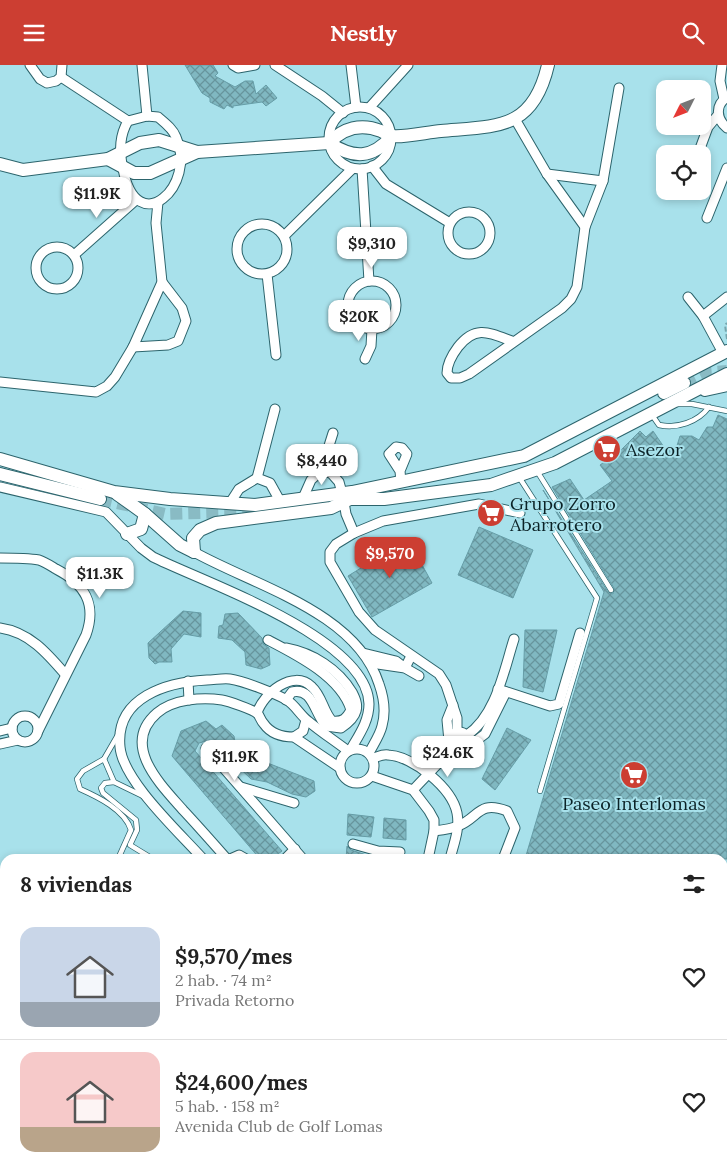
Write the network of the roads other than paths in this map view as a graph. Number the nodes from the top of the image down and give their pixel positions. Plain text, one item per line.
1 (30, 65) edge
2 (62, 65) edge
3 (142, 65) edge
4 (232, 65) edge
5 (255, 65) edge
6 (275, 65) edge
7 (351, 65) edge
8 (408, 65) edge
9 (548, 65) edge
10 (722, 65) edge
11 (61, 77) junction
12 (620, 88) dead end
13 (725, 98) edge
14 (356, 107) junction
15 (370, 107) junction
16 (342, 113) junction
17 (718, 115) junction
18 (147, 116) junction
19 (516, 119) junction
20 (128, 121) junction
21 (727, 128) edge
22 (392, 136) junction
23 (329, 143) junction
24 (179, 145) junction
25 (701, 145) edge
26 (121, 152) junction
27 (197, 152) junction
28 (108, 159) junction
29 (180, 160) junction
30 (0, 164) edge
31 (122, 166) junction
32 (372, 166) junction
33 (727, 168) edge
34 (352, 169) junction
35 (362, 169) junction
36 (547, 173) junction
37 (604, 181) junction
38 (136, 200) junction
39 (158, 202) junction
40 (707, 218) dead end
41 (450, 223) junction
42 (585, 227) junction
43 (284, 236) junction
44 (74, 255) junction
45 (267, 273) junction
46 (369, 281) junction
47 (162, 282) junction
48 (688, 297) dead end
49 (727, 297) edge
50 (703, 316) junction
51 (372, 329) junction
52 (514, 342) junction
53 (132, 347) junction
54 (726, 348) edge
55 (276, 355) dead end
56 (365, 359) dead end
57 (727, 374) edge
58 (0, 382) edge
59 (727, 385) edge
60 (688, 388) junction
61 (727, 396) edge
62 (668, 405) junction
63 (709, 407) junction
64 (275, 409) dead end
65 (727, 411) edge
66 (651, 414) junction
67 (333, 433) dead end
68 (535, 450) junction
69 (0, 459) edge
70 (537, 470) junction
71 (320, 471) junction
72 (0, 474) edge
73 (401, 476) junction
74 (518, 476) junction
75 (257, 478) junction
76 (0, 487) edge
77 (114, 492) junction
78 (346, 498) junction
79 (100, 499) tunnel mouth
80 (280, 501) junction
81 (308, 501) junction
82 (230, 503) junction
83 (520, 513) dead end
84 (146, 514) junction
85 (354, 533) junction
86 (127, 534) junction
87 (194, 552) junction
88 (0, 558) edge
89 (611, 590) dead end
90 (0, 628) edge
91 (580, 633) dead end
92 (514, 639) dead end
93 (268, 640) dead end
94 (283, 648) junction
95 (363, 653) junction
96 (412, 655) junction
97 (370, 663) junction
98 (405, 668) junction
99 (65, 675) junction
100 (419, 676) dead end
101 (188, 681) junction
102 (502, 691) junction
103 (270, 693) junction
104 (189, 700) junction
105 (286, 700) junction
106 (452, 705) junction
107 (51, 706) junction
108 (257, 713) junction
109 (29, 717) junction
110 (306, 720) junction
111 (487, 724) junction
112 (12, 728) junction
113 (0, 731) edge
114 (38, 731) junction
115 (120, 731) junction
116 (457, 732) junction
117 (467, 735) junction
118 (294, 737) junction
119 (18, 740) junction
120 (0, 744) edge
121 (451, 746) junction
122 (468, 747) junction
123 (206, 748) dead end
124 (350, 750) junction
125 (371, 756) junction
126 (104, 759) junction
127 (340, 768) junction
128 (429, 773) junction
129 (372, 776) junction
130 (114, 782) junction
131 (240, 787) junction
132 (413, 790) junction
133 (540, 791) dead end
134 (149, 799) junction
135 (294, 803) dead end
136 (458, 826) junction
137 (434, 831) junction
138 (128, 844) junction
139 (353, 844) dead end
140 (295, 849) junction
141 (400, 852) dead end
142 (121, 854) edge
143 (145, 854) edge
144 (198, 854) edge
145 (223, 854) edge
146 (290, 854) edge
147 (299, 854) edge
148 (375, 854) edge
149 (385, 854) edge
150 (429, 854) edge
151 (451, 854) edge
152 (505, 854) edge

1 - 11 street
2 - 11 street
3 - 18 street
4 - 5 street
6 - 16 street
7 - 14 street
8 - 15 street
9 - 19 main road
10 - 13 street
11 - 20 street
12 - 37 street
13 - 17 street
14 - 15 street
14 - 16 street
15 - 22 street
16 - 23 street
17 - 21 street
17 - 25 street
18 - 20 street
18 - 24 street
19 - 22 main road
19 - 36 street
20 - 26 street
22 - 23 main road
22 - 23 main road
22 - 32 street
23 - 27 main road
23 - 34 street
24 - 26 main road
24 - 27 main road
24 - 29 street
26 - 28 main road
26 - 31 street
27 - 29 main road
28 - 30 main road
28 - 31 main road
29 - 31 main road
29 - 39 street
31 - 38 street
32 - 35 street
32 - 41 street
33 - 40 street
34 - 35 street
34 - 43 street
35 - 46 street
36 - 37 street
36 - 42 street
37 - 42 street
38 - 39 street
38 - 44 street
39 - 47 street
41 - 41 street
42 - 52 street
43 - 45 street
43 - 45 street
44 - 44 street
45 - 55 street
46 - 51 street
46 - 51 street
47 - 53 street
47 - 53 street
48 - 50 street
49 - 50 street
50 - 54 street
51 - 56 street
52 - 52 street
53 - 58 street
54 - 68 main road
57 - 60 main road
59 - 60 main road
60 - 61 main road
60 - 62 main road
60 - 68 main road
62 - 63 lane
62 - 66 main road
63 - 65 lane
63 - 66 lane
64 - 75 street
66 - 70 main road
67 - 71 street
68 - 73 main road
69 - 77 main road
70 - 74 main road
70 - 89 lane
71 - 78 street
71 - 81 street
72 - 79 main road
73 - 73 street
73 - 78 main road
74 - 78 main road
74 - 133 lane
75 - 80 street
75 - 82 street
76 - 86 street
77 - 82 main road
77 - 84 main road
78 - 81 main road
78 - 85 street
78 - 87 main road
80 - 81 main road
80 - 82 main road
83 - 85 street
84 - 86 main road
84 - 87 main road
85 - 96 street
86 - 124 street
87 - 95 street
88 - 99 street
90 - 99 street
91 - 102 street
92 - 102 street
93 - 94 street
94 - 103 street
94 - 105 street
95 - 97 street
95 - 98 street
96 - 98 street
96 - 106 street
97 - 98 street
97 - 125 street
98 - 100 street
99 - 107 street
101 - 103 street
101 - 104 street
101 - 115 street
102 - 111 street
103 - 105 street
103 - 108 street
104 - 108 street
104 - 145 street
105 - 110 street
106 - 116 street
106 - 121 street
107 - 109 street
107 - 114 street
108 - 118 street
109 - 112 street
109 - 114 street
110 - 118 street
110 - 124 street
111 - 117 street
111 - 122 street
112 - 113 street
112 - 119 street
114 - 119 street
115 - 126 lane
115 - 134 street
116 - 117 street
116 - 121 street
117 - 122 street
118 - 127 street
119 - 120 street
121 - 122 street
121 - 128 street
123 - 131 street
124 - 125 street
124 - 127 street
125 - 128 street
125 - 129 street
126 - 130 lane
126 - 138 lane
127 - 129 street
128 - 132 street
128 - 136 street
129 - 132 street
130 - 134 lane
130 - 138 lane
131 - 135 street
131 - 140 street
132 - 137 street
134 - 144 street
136 - 137 street
136 - 151 street
136 - 152 street
137 - 150 street
138 - 142 lane
138 - 143 lane
139 - 148 street
140 - 146 street
140 - 147 street
141 - 149 street

